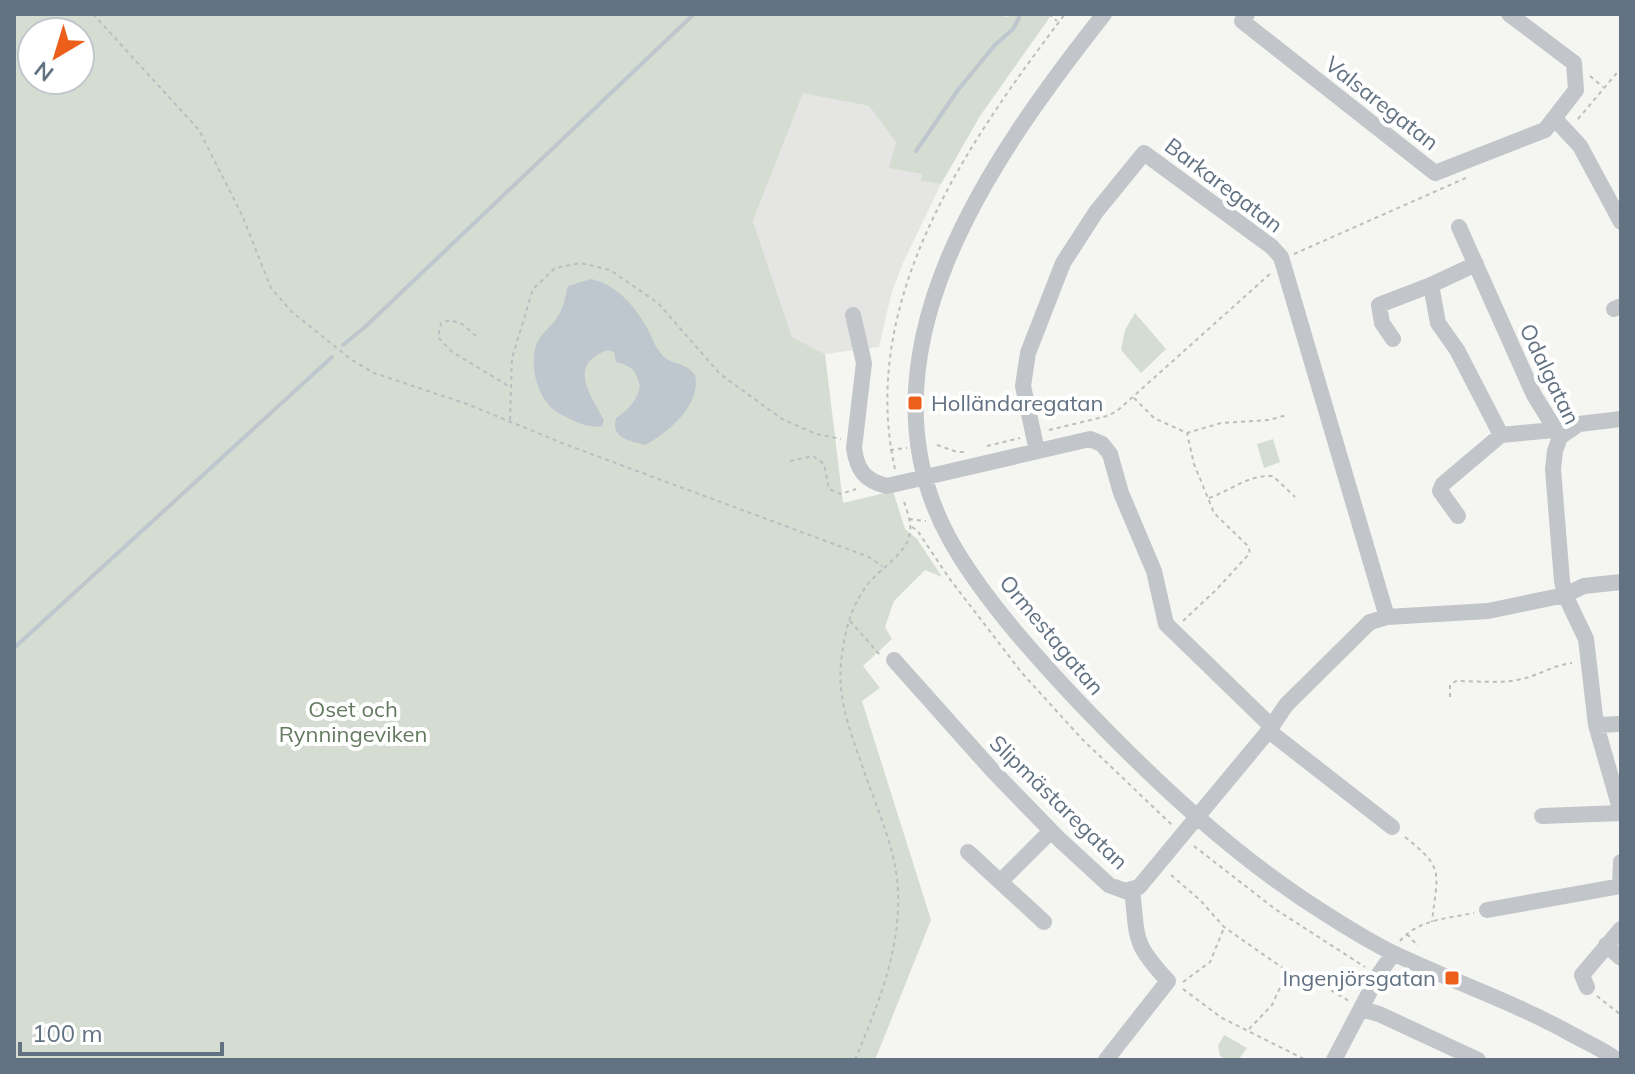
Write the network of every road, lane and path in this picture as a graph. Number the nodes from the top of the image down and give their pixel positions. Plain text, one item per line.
1 (93, 14) edge
2 (1049, 14) edge
3 (1104, 14) edge
4 (1247, 14) edge
5 (1509, 14) edge
6 (1059, 22) dead end
7 (1621, 68) edge
8 (1554, 118) junction
9 (1567, 131) junction
10 (1477, 173) dead end
11 (1621, 222) edge
12 (1459, 227) dead end
13 (1282, 262) junction
14 (1476, 264) junction
15 (1431, 285) junction
16 (853, 315) dead end
17 (476, 336) dead end
18 (1393, 339) dead end
19 (511, 388) junction
20 (1134, 397) junction
21 (1287, 415) dead end
22 (1621, 419) edge
23 (510, 420) junction
24 (1187, 433) junction
25 (1557, 433) junction
26 (1034, 434) junction
27 (1501, 435) junction
28 (854, 442) junction
29 (920, 447) junction
30 (983, 447) dead end
31 (890, 450) dead end
32 (968, 451) dead end
33 (1037, 451) junction
34 (790, 461) dead end
35 (925, 476) junction
36 (875, 483) junction
37 (1226, 492) junction
38 (1231, 497) dead end
39 (1295, 497) dead end
40 (1207, 498) junction
41 (1458, 516) dead end
42 (909, 519) dead end
43 (931, 522) dead end
44 (911, 527) dead end
45 (883, 567) junction
46 (1621, 582) edge
47 (1565, 595) junction
48 (1387, 617) junction
49 (849, 620) junction
50 (1173, 631) junction
51 (894, 660) joint
52 (1589, 663) junction
53 (1450, 697) dead end
54 (1621, 724) edge
55 (1596, 725) junction
56 (1270, 729) junction
57 (1621, 812) edge
58 (1198, 816) junction
59 (1542, 816) dead end
60 (1392, 827) joint
61 (1051, 831) junction
62 (968, 852) dead end
63 (1621, 862) edge
64 (1158, 864) junction
65 (1001, 881) junction
66 (1620, 886) edge
67 (1132, 890) junction
68 (1487, 910) joint
69 (1044, 922) dead end
70 (1432, 922) junction
71 (1224, 927) junction
72 (1621, 929) edge
73 (1606, 945) junction
74 (1396, 948) junction
75 (1621, 958) edge
76 (1287, 971) junction
77 (1587, 987) joint
78 (1361, 1009) junction
79 (1621, 1015) edge
80 (1248, 1031) junction
81 (855, 1060) edge
82 (1106, 1060) edge
83 (1306, 1060) edge
84 (1334, 1060) edge
85 (1478, 1060) edge
86 (1617, 1060) edge

1 - 23 path
2 - 6 path
3 - 29 street, Ormestagatan
4 - 8 street, Valsaregatan
5 - 8 street, Valsaregatan
7 - 9 path
8 - 9 street
9 - 11 street
10 - 13 path
12 - 14 street, Odalgatan
13 - 20 path
13 - 26 street, Barkaregatan
13 - 48 street, Barkaregatan
14 - 15 street
14 - 25 street, Odalgatan
15 - 18 street
15 - 27 street
16 - 28 street
17 - 19 path
19 - 23 path
19 - 28 path
20 - 24 path
20 - 26 path
21 - 24 path
22 - 25 street
23 - 45 path
24 - 40 path
25 - 27 street
25 - 47 street, Odalgatan
26 - 30 path
26 - 33 street, Barkaregatan
27 - 41 street
28 - 36 street
29 - 31 path
29 - 32 path
29 - 35 street, Ormestagatan
33 - 35 street
33 - 50 street
34 - 36 path
35 - 36 street
35 - 58 street, Ormestagatan
37 - 38 path
37 - 39 path
37 - 40 path
40 - 50 path
42 - 43 path
44 - 45 path
45 - 49 path
46 - 47 street
47 - 48 street
47 - 52 street, Odalgatan
48 - 56 street, Slipmästaregatan
49 - 51 path
49 - 81 path
50 - 56 street
51 - 61 street, Slipmästaregatan
52 - 53 path
52 - 55 street, Odalgatan
54 - 55 street
55 - 57 street, Odalgatan
56 - 58 street, Slipmästaregatan
56 - 60 street
57 - 59 street
58 - 64 street, Slipmästaregatan
58 - 74 street, Ormestagatan
60 - 70 path
61 - 65 street
61 - 67 street, Slipmästaregatan
62 - 65 street
63 - 66 street
64 - 67 street, Slipmästaregatan
64 - 71 path
65 - 69 street
66 - 68 street
67 - 82 street
68 - 70 path
70 - 74 path
71 - 76 path
71 - 80 path
72 - 73 street
73 - 75 street
73 - 77 street
74 - 78 street
74 - 86 street, Ormestagatan
76 - 78 path
76 - 80 path
77 - 79 path
78 - 84 street
78 - 85 street
80 - 83 path

